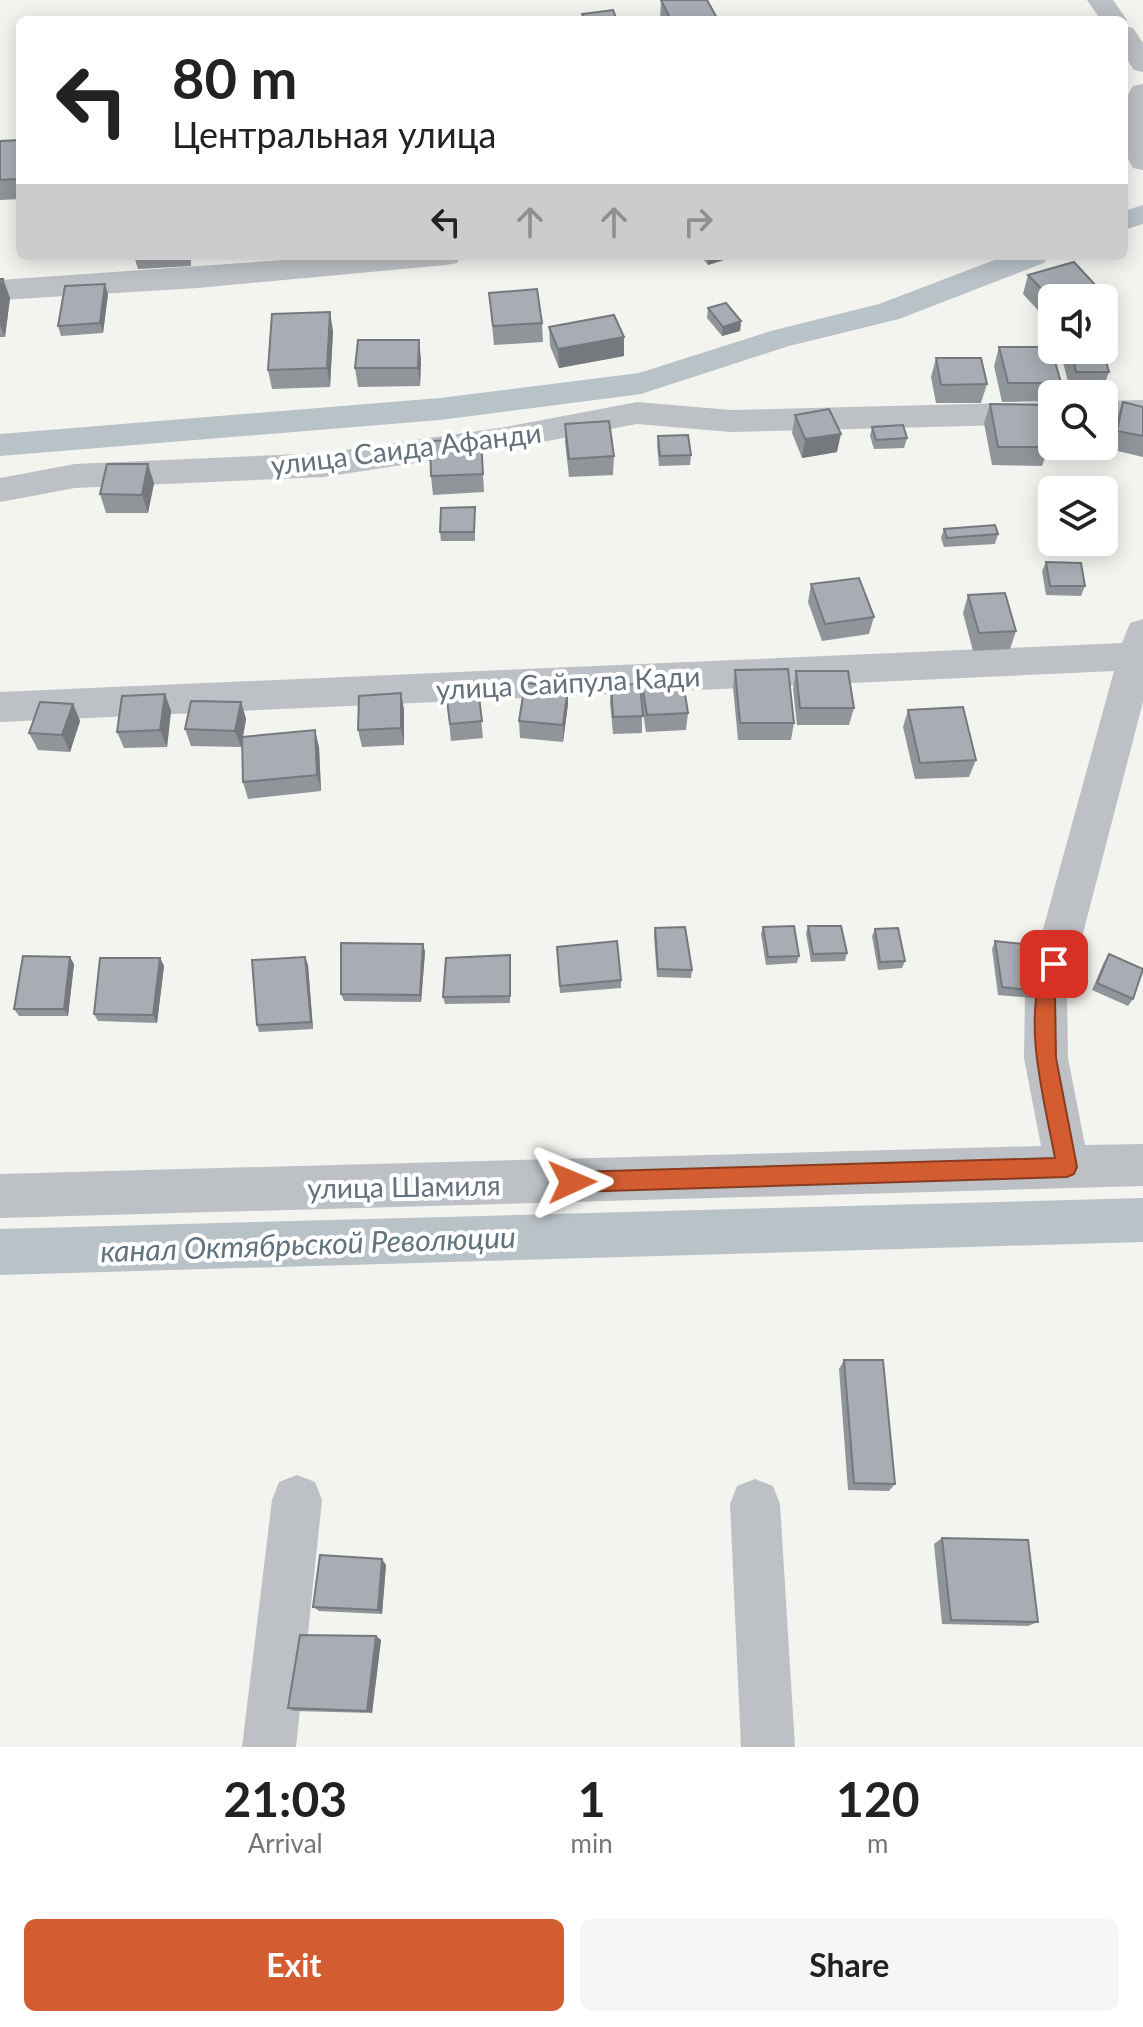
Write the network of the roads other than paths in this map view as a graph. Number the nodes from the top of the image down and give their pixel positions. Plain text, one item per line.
1 (1128, 40) edge
2 (1143, 64) edge
3 (1143, 92) edge
4 (1134, 155) edge
5 (401, 260) edge
6 (0, 290) edge
7 (1143, 411) edge
8 (1118, 412) edge
9 (1038, 413) edge
10 (0, 490) edge
11 (1140, 644) edge
12 (0, 707) edge
13 (1143, 1165) edge
14 (1067, 1167) junction
15 (0, 1196) edge
16 (297, 1500) dead end
17 (755, 1504) dead end
18 (269, 1747) edge
19 (768, 1747) edge

1 - 2 street
3 - 4 street
5 - 6 street
7 - 8 street
9 - 10 street, улица Саида Афанди
11 - 12 street, улица Сайпула Кади
11 - 14 street
13 - 14 street, улица Шамиля
14 - 15 street, улица Шамиля
16 - 18 street
17 - 19 street

